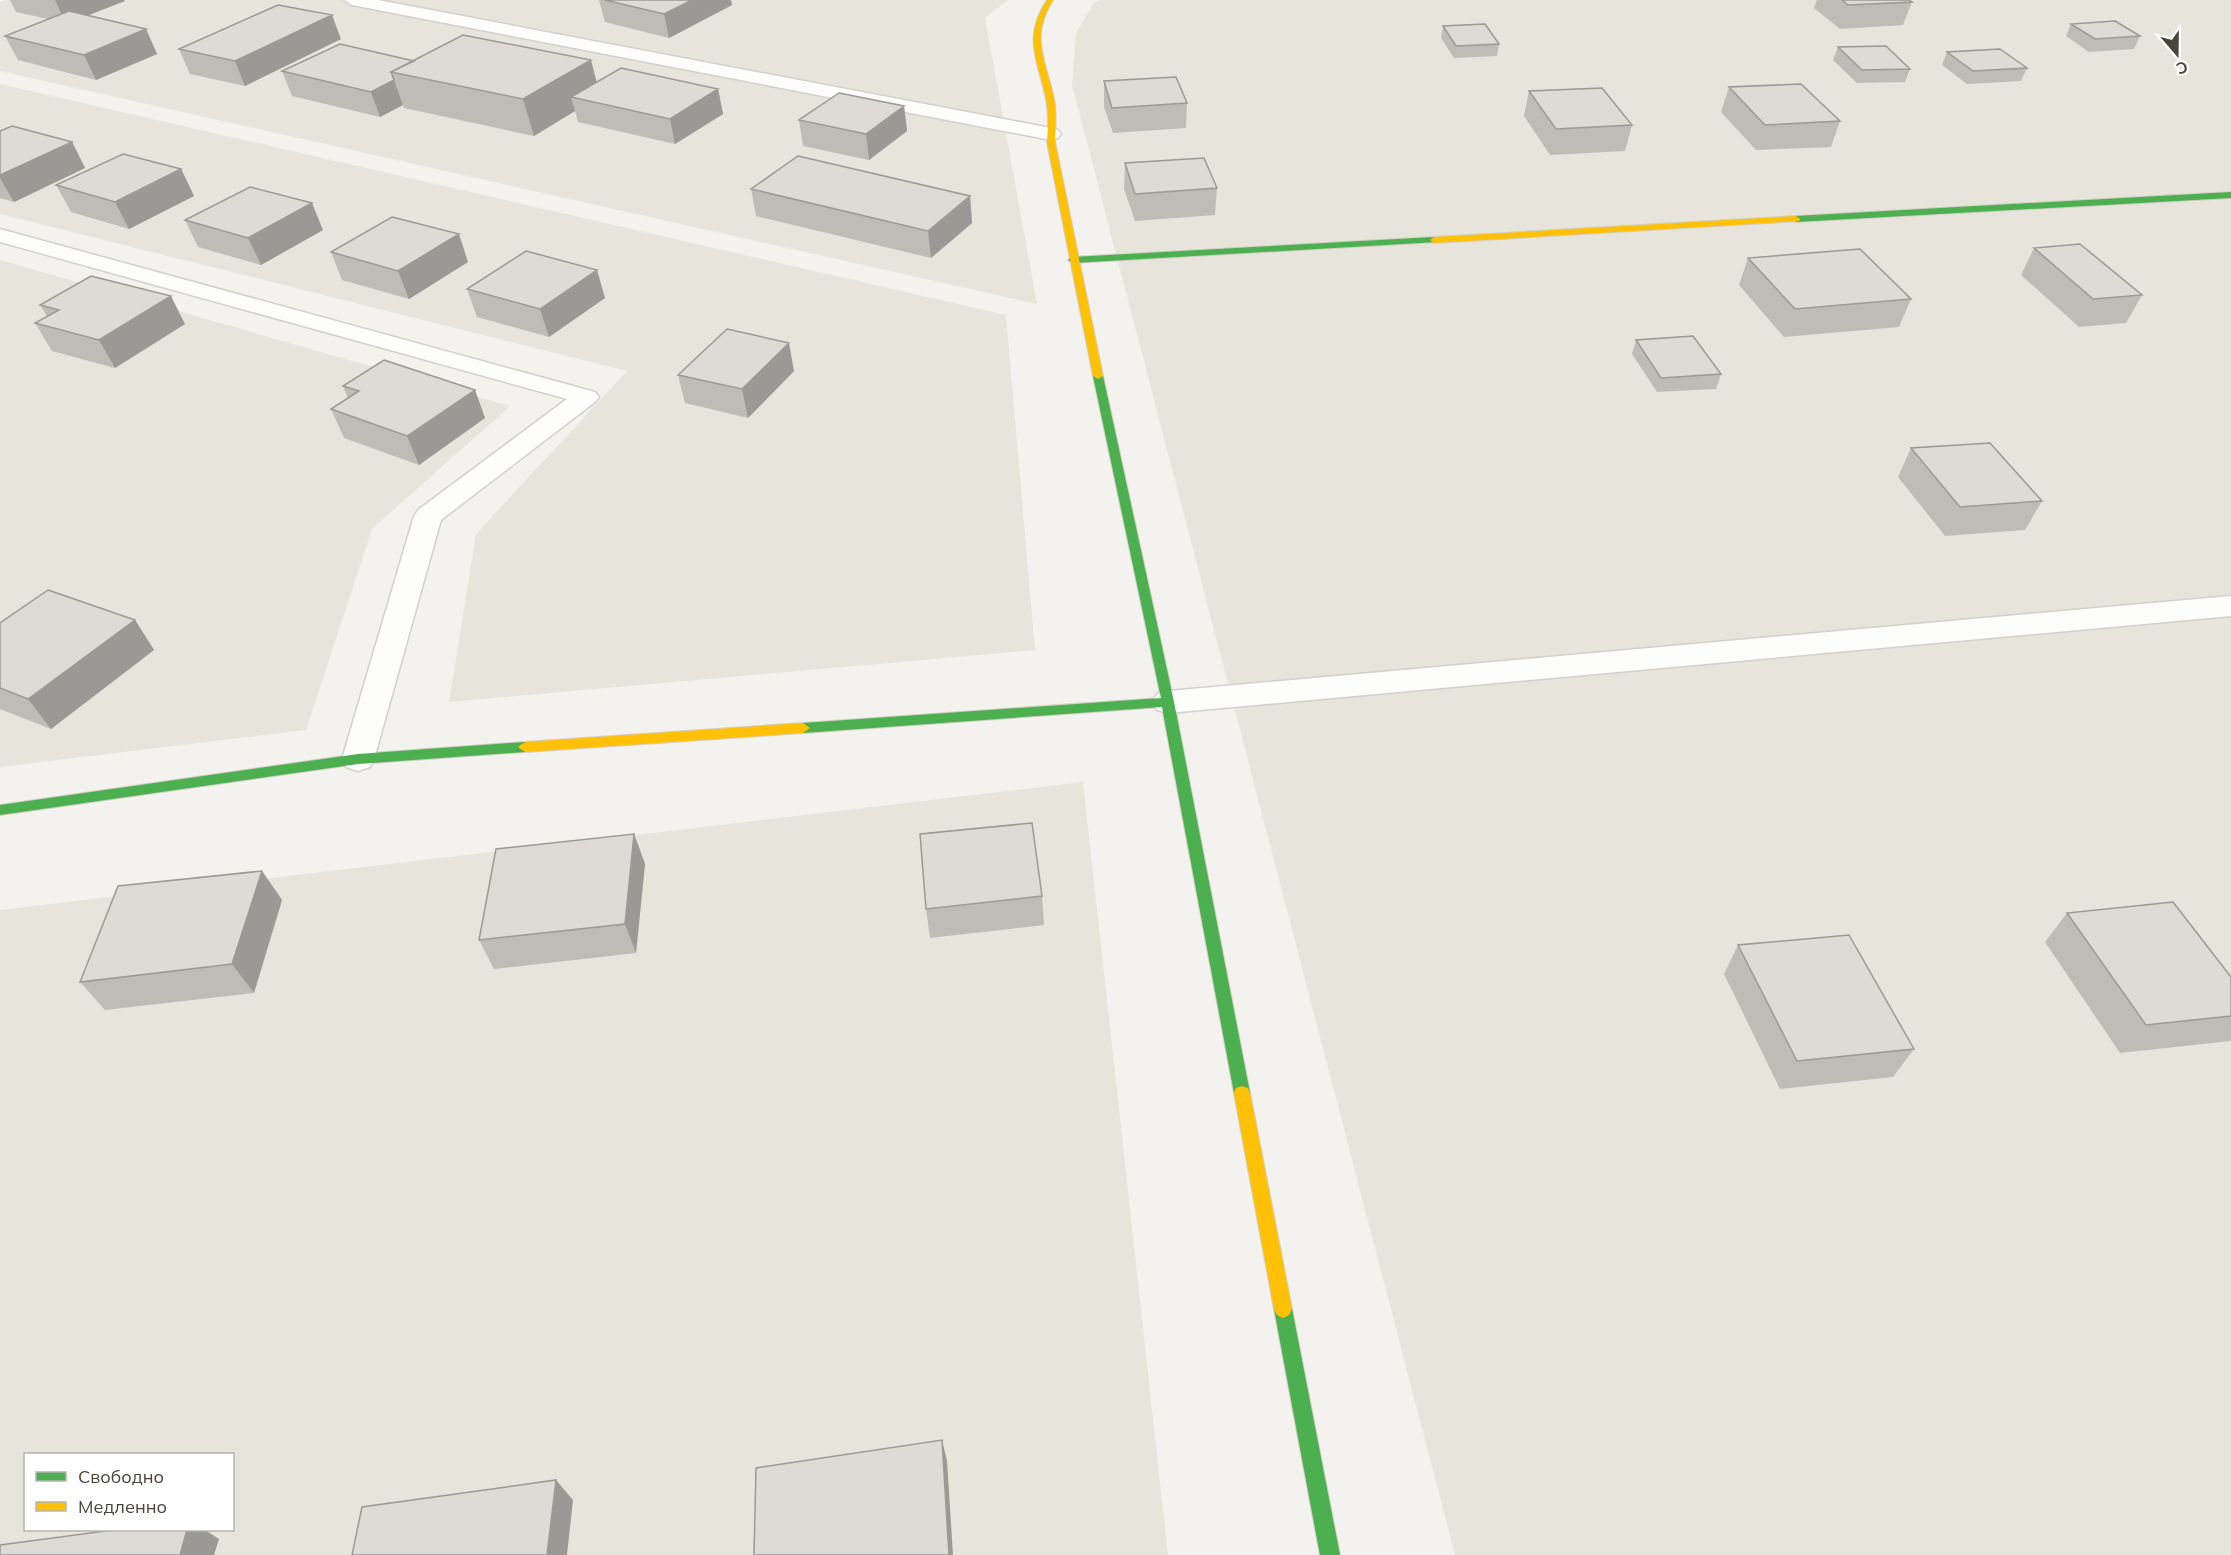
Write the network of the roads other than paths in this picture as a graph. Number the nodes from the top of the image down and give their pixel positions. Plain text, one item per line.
1 (352, 0) edge
2 (1050, 0) edge
3 (1051, 134) junction
4 (2231, 195) edge
5 (0, 235) edge
6 (1073, 260) junction
7 (2231, 606) edge
8 (1168, 702) junction
9 (358, 759) junction
10 (0, 810) edge
11 (1330, 1555) edge

1 - 3 street
2 - 3 street
3 - 6 street
4 - 6 street
5 - 9 street
6 - 8 street
7 - 8 street
8 - 9 street
8 - 11 street
9 - 10 street

